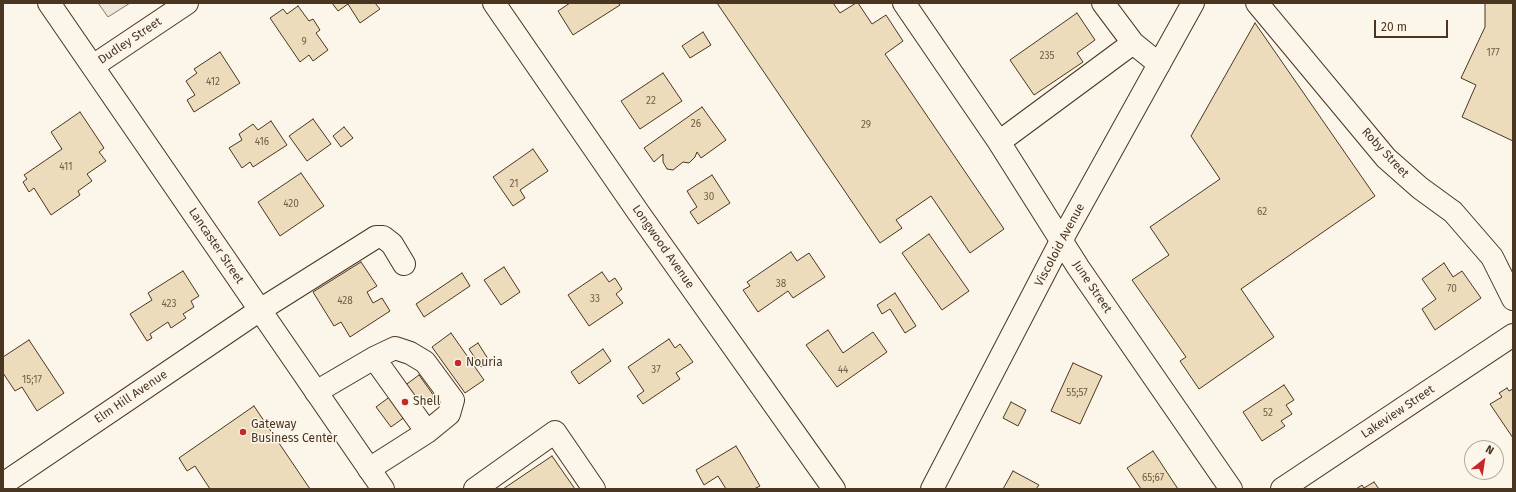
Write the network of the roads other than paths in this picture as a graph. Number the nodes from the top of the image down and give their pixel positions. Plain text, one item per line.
1 (49, 3) edge
2 (187, 3) edge
3 (494, 3) edge
4 (904, 3) edge
5 (1103, 3) edge
6 (1192, 3) edge
7 (1257, 3) edge
8 (1133, 43) junction
9 (1159, 64) junction
10 (93, 66) junction
11 (999, 142) junction
12 (1062, 241) junction
13 (404, 264) dead end
14 (1513, 299) edge
15 (260, 310) junction
16 (1513, 335) edge
17 (374, 358) junction
18 (316, 392) junction
19 (427, 432) junction
20 (369, 469) junction
21 (3, 484) edge
22 (383, 489) edge
23 (475, 489) edge
24 (594, 489) edge
25 (834, 489) edge
26 (932, 489) edge
27 (1231, 489) edge
28 (1282, 489) edge

1 - 10 street, Lancaster Street
2 - 10 street, Dudley Street
3 - 25 street, Longwood Avenue
4 - 11 street, June Street
5 - 8 street
6 - 9 street, Viscoloid Avenue
7 - 14 street, Roby Street
8 - 9 street
8 - 11 street
9 - 12 street, Viscoloid Avenue
10 - 15 street, Lancaster Street
11 - 12 street, June Street
12 - 26 street, Viscoloid Avenue
12 - 27 street, June Street
13 - 15 street, Elm Hill Avenue
15 - 18 street, Lancaster Street
15 - 21 street, Elm Hill Avenue
16 - 28 street, Lakeview Street
17 - 18 street
17 - 19 street
17 - 19 street
18 - 20 street, Lancaster Street
19 - 20 street
20 - 22 street, Lancaster Street
23 - 24 street

